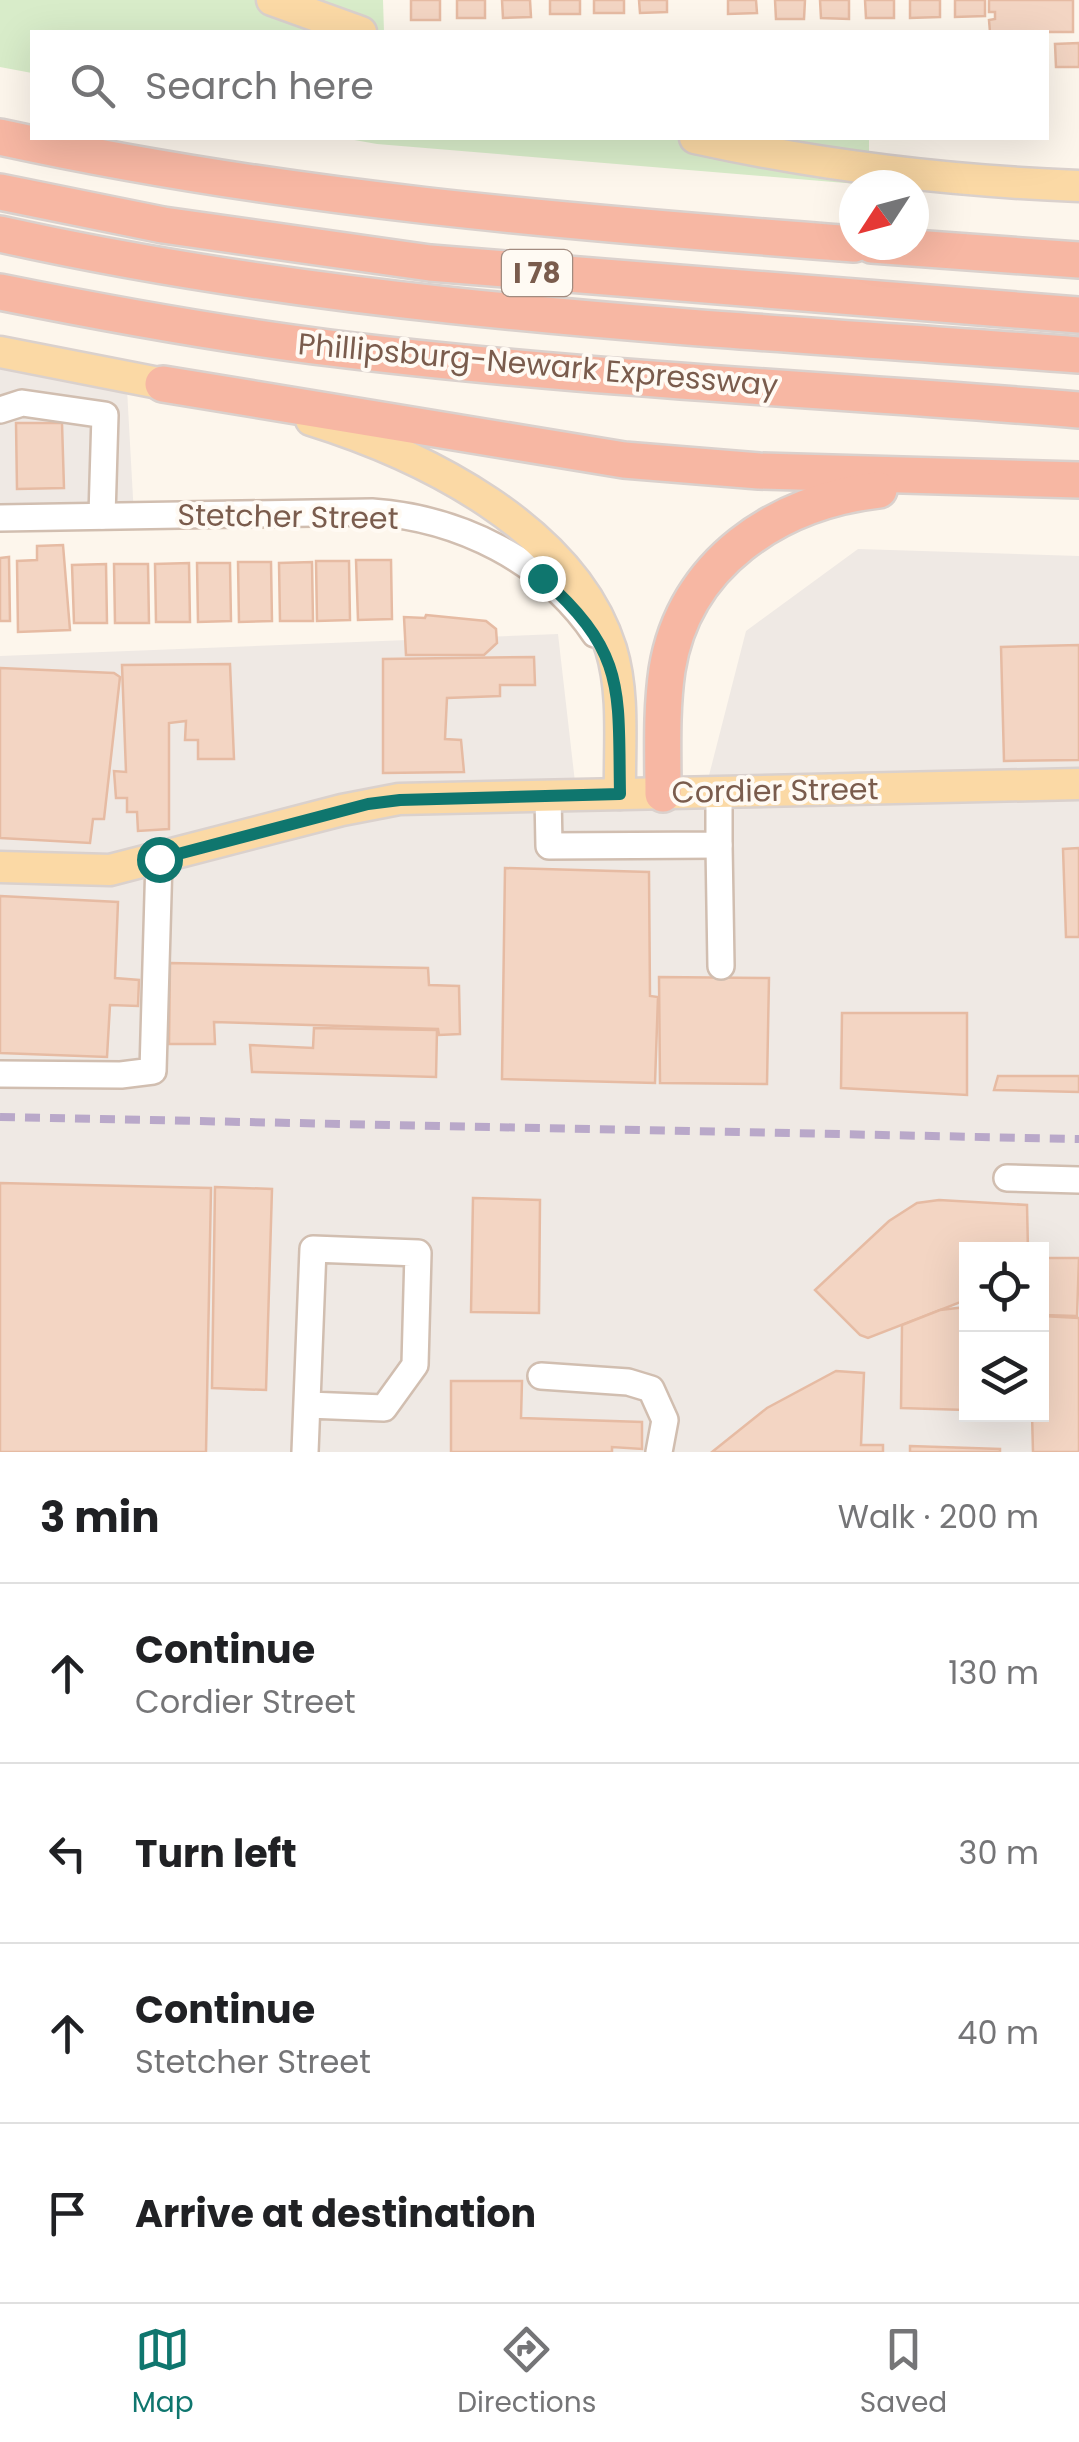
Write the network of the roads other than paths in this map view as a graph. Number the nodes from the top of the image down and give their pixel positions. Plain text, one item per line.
1 (272, 0) edge
2 (355, 30) edge
3 (0, 137) edge
4 (706, 140) edge
5 (1079, 186) edge
6 (0, 192) edge
7 (0, 234) edge
8 (839, 243) edge
9 (929, 249) edge
10 (1079, 260) edge
11 (0, 292) edge
12 (1079, 315) edge
13 (0, 352) edge
14 (1079, 355) edge
15 (163, 384) junction
16 (0, 410) edge
17 (1079, 410) edge
18 (966, 480) junction
19 (1079, 480) edge
20 (102, 516) junction
21 (0, 518) edge
22 (618, 690) junction
23 (1079, 784) edge
24 (720, 792) junction
25 (620, 794) junction
26 (663, 794) junction
27 (548, 796) junction
28 (720, 844) junction
29 (159, 859) junction
30 (0, 867) edge
31 (721, 966) dead end
32 (0, 1074) edge
33 (1007, 1178) dead end
34 (1079, 1180) edge
35 (541, 1376) dead end
36 (308, 1404) junction
37 (305, 1452) edge
38 (659, 1452) edge

1 - 2 main road
3 - 8 highway, I 78
4 - 5 main road
6 - 12 highway, I 78
7 - 14 highway, Phillipsburg-Newark Expressway / I 78
9 - 10 highway
11 - 17 highway, Phillipsburg-Newark Expressway
13 - 15 main road
15 - 18 highway
15 - 22 main road
16 - 20 street
18 - 19 highway
18 - 26 highway
20 - 21 street, Stetcher Street
20 - 22 street, Stetcher Street
22 - 25 main road
23 - 24 main road, Cordier Street
24 - 26 main road, Cordier Street
24 - 28 street
25 - 26 main road, Cordier Street
25 - 27 main road, Cordier Street
27 - 28 street
27 - 29 main road, Cordier Street
28 - 31 street
29 - 30 main road, Cordier Street
29 - 32 street
33 - 34 street
35 - 38 street
36 - 36 street
36 - 37 street

